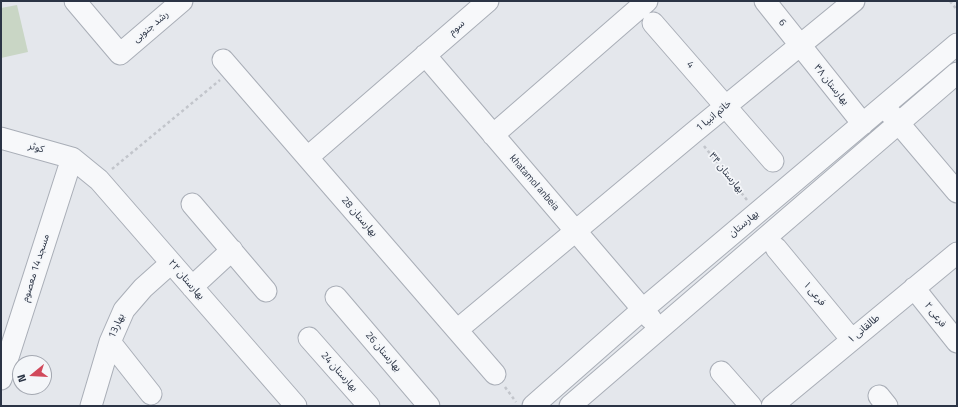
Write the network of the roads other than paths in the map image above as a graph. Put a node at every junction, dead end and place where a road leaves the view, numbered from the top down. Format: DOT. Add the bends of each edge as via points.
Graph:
graph roads {
  1 [pos="75,1"];
  2 [pos="182,1"];
  3 [pos="488,1"];
  4 [pos="647,1"];
  5 [pos="764,1"];
  6 [pos="854,1"];
  7 [pos="653,23"];
  8 [pos="957,44"];
  9 [pos="800,45"];
  10 [pos="425,55"];
  11 [pos="228,65"];
  12 [pos="957,73"];
  13 [pos="726,106"];
  14 [pos="884,106"];
  15 [pos="898,123"];
  16 [pos="863,124"];
  17 [pos="493,135"];
  18 [pos="1,138"];
  19 [pos="308,157"];
  20 [pos="72,158"];
  21 [pos="773,161"];
  22 [pos="957,192"];
  23 [pos="192,204"];
  24 [pos="575,231"];
  25 [pos="776,248"];
  26 [pos="232,250"];
  27 [pos="957,253"];
  28 [pos="171,263"];
  29 [pos="192,287"];
  30 [pos="914,288"];
  31 [pos="266,291"];
  32 [pos="336,297"];
  33 [pos="642,310"];
  34 [pos="659,329"];
  35 [pos="457,330"];
  36 [pos="309,338"];
  37 [pos="852,340"];
  38 [pos="110,342"];
  39 [pos="957,342"];
  40 [pos="721,372"];
  41 [pos="495,374"];
  42 [pos="1,379"];
  43 [pos="151,394"];
  44 [pos="367,405"];
  45 [pos="91,406"];
  46 [pos="296,406"];
  47 [pos="429,406"];
  48 [pos="534,406"];
  49 [pos="570,406"];
  50 [pos="751,406"];
  51 [pos="772,406"];
  1 -- 2 [label="street, رشد جنوبی" via="120,54"];
  3 -- 10 [label="street, سوم"];
  4 -- 17 [label="street"];
  5 -- 9 [label="street, 6"];
  6 -- 9 [label="street, خاتم انبیا 1"];
  7 -- 13 [label="street, 4"];
  8 -- 14 [label="street, بهارستان"];
  9 -- 13 [label="street, خاتم انبیا 1"];
  9 -- 16 [label="street, بهارستان ۳۸"];
  10 -- 17 [label="street, khatamol anbeia"];
  10 -- 19 [label="street, سوم"];
  11 -- 19 [label="street, بهارستان 28"];
  12 -- 15 [label="street"];
  13 -- 21 [label="street, 4"];
  13 -- 24 [label="street, خاتم انبیا 1"];
  14 -- 15 [label="street"];
  14 -- 16 [label="street, بهارستان"];
  15 -- 22 [label="street"];
  15 -- 34 [label="street"];
  16 -- 33 [label="street, بهارستان"];
  17 -- 24 [label="street, khatamol anbeia"];
  18 -- 20 [label="street, کوثر"];
  19 -- 35 [label="street, بهارستان 28"];
  20 -- 28 [label="street, بهارستان ۲۲" via="99,180"];
  20 -- 42 [label="street, مسجد 14 معصوم"];
  23 -- 26 [label="street"];
  24 -- 33 [label="street, khatamol anbeia"];
  24 -- 35 [label="street, خاتم انبیا 1"];
  25 -- 37 [label="street, فرعی ۱"];
  26 -- 29 [label="street"];
  26 -- 31 [label="street"];
  27 -- 30 [label="street, طالقانی ۱"];
  28 -- 29 [label="street, بهارستان ۲۲"];
  28 -- 38 [label="street, بهار13" via="143,288 124,310"];
  29 -- 46 [label="street, بهارستان ۲۲"];
  30 -- 37 [label="street, طالقانی ۱"];
  30 -- 39 [label="street, فرعی ۲"];
  32 -- 47 [label="street, بهارستان 26"];
  33 -- 34 [label="street, khatamol anbeia"];
  33 -- 48 [label="street, بهارستان"];
  34 -- 49 [label="street"];
  35 -- 41 [label="street, بهارستان 28"];
  36 -- 44 [label="street, بهارستان 24"];
  37 -- 51 [label="street, طالقانی ۱"];
  38 -- 43 [label="street"];
  38 -- 45 [label="street, بهار13"];
  40 -- 50 [label="street"];
}
